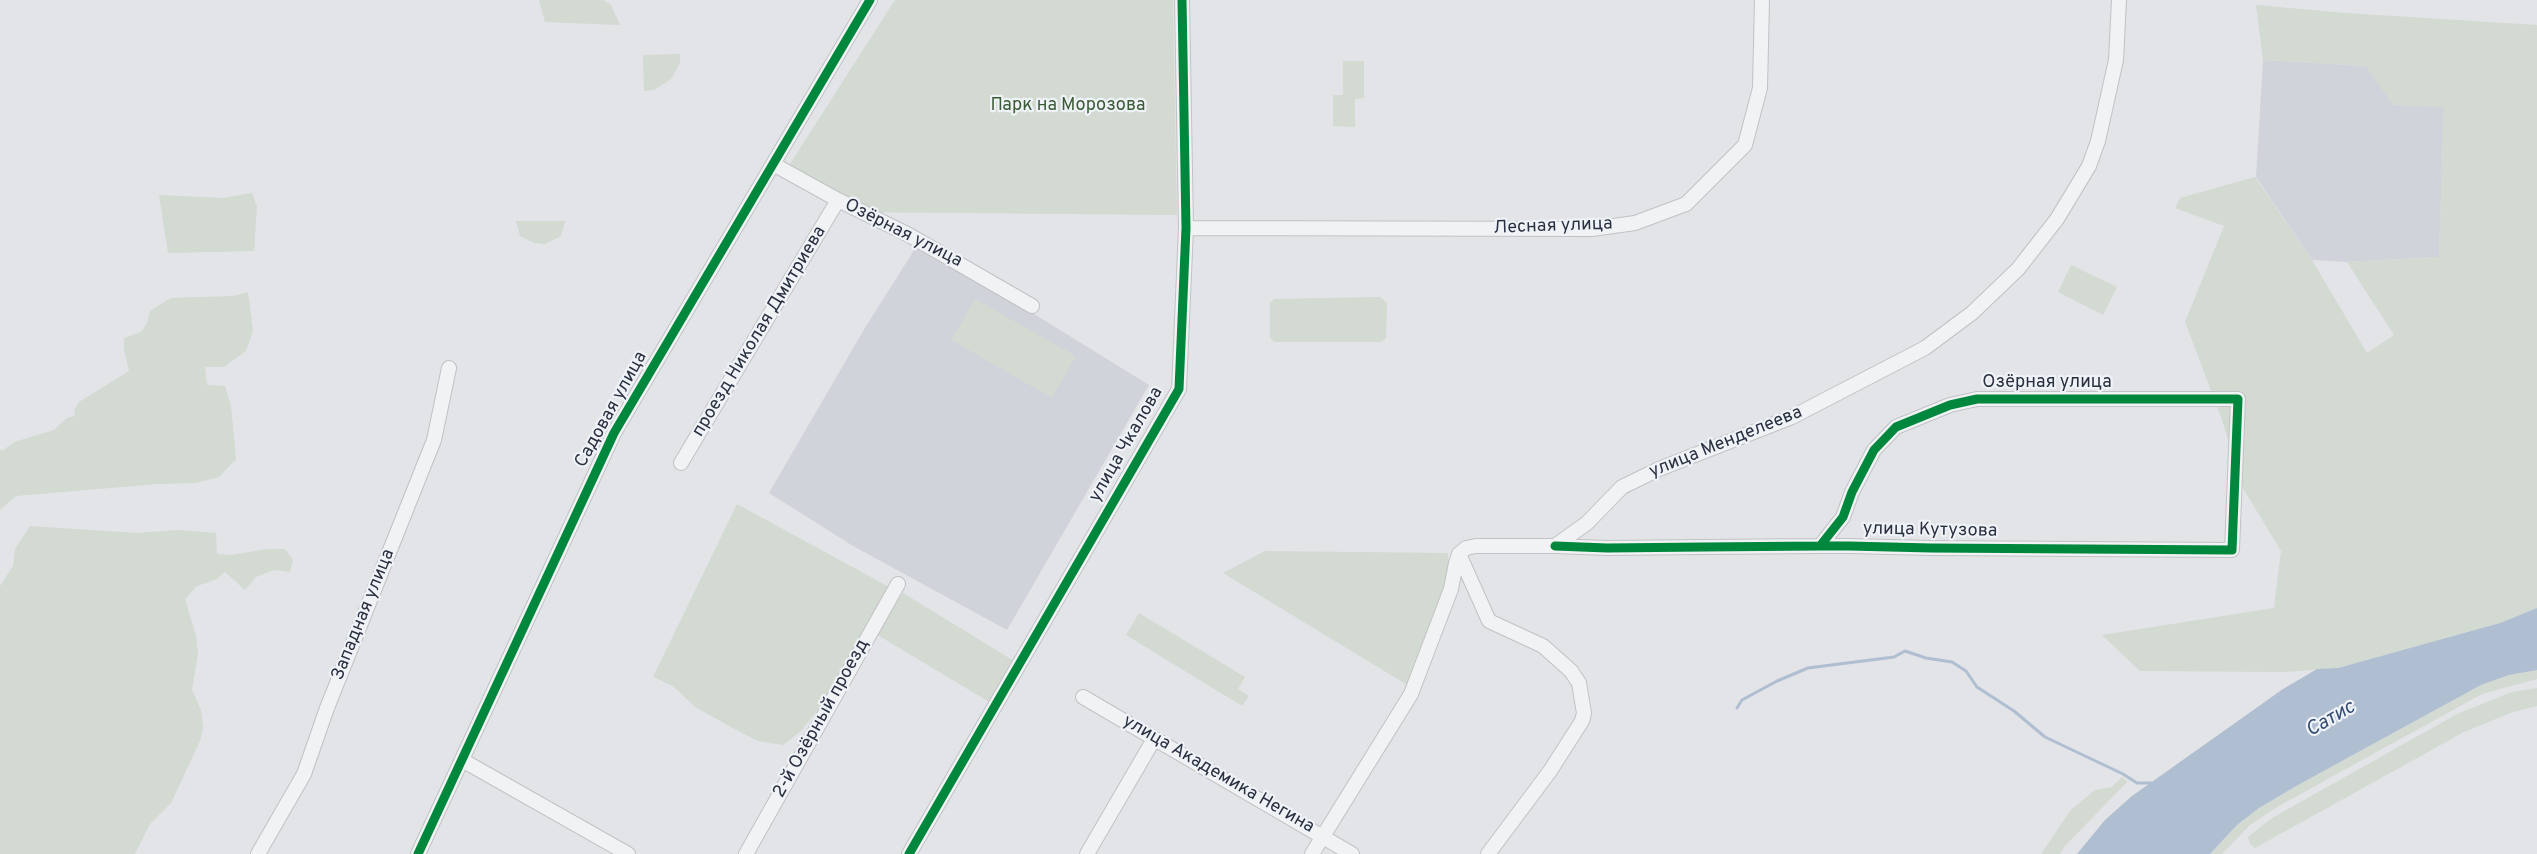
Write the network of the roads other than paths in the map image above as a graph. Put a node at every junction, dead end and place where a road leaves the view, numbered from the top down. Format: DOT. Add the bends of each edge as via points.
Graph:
graph roads {
  1 [pos="870,0"];
  2 [pos="1182,0"];
  3 [pos="1761,0"];
  4 [pos="2119,0"];
  5 [pos="773,164"];
  6 [pos="838,200"];
  7 [pos="1186,228"];
  8 [pos="1032,306"];
  9 [pos="449,368"];
  10 [pos="681,463"];
  11 [pos="1555,546"];
  12 [pos="1820,546"];
  13 [pos="2232,550"];
  14 [pos="1459,554"];
  15 [pos="898,584"];
  16 [pos="1083,697"];
  17 [pos="1154,739"];
  18 [pos="462,759"];
  19 [pos="1324,836"];
  20 [pos="258,854"];
  21 [pos="418,854"];
  22 [pos="628,854"];
  23 [pos="746,854"];
  24 [pos="909,854"];
  25 [pos="1087,854"];
  26 [pos="1312,854"];
  27 [pos="1352,854"];
  28 [pos="1488,854"];
  1 -- 5 [label="street, Садовая улица"];
  2 -- 7 [label="street, улица Чкалова"];
  3 -- 7 [label="street, Лесная улица" via="1760,88 1745,145 1686,204 1635,223 1592,229"];
  4 -- 11 [label="street, улица Менделеева" via="2116,60 2098,141 2057,219 2018,269 1972,313 1925,348 1792,417 1622,487 1587,523"];
  5 -- 6 [label="street, Озёрная улица"];
  5 -- 18 [label="street, Садовая улица" via="614,433"];
  6 -- 8 [label="street, Озёрная улица" via="909,235"];
  6 -- 10 [label="street, проезд Николая Дмитриева"];
  7 -- 24 [label="street, улица Чкалова" via="1179,389"];
  9 -- 20 [label="street, Западная улица" via="434,440 304,774"];
  11 -- 12 [label="street, улица Кутузова"];
  11 -- 14 [label="street" via="1476,546"];
  12 -- 13 [label="street, улица Кутузова"];
  12 -- 13 [label="street, Озёрная улица" via="1843,517 1874,450 1896,427 1950,405 1977,399 2238,399"];
  14 -- 19 [label="street" via="1451,589 1410,694"];
  14 -- 28 [label="street" via="1489,621 1543,646 1571,671 1579,683 1584,713 1551,771"];
  15 -- 23 [label="street, 2-й Озёрный проезд"];
  16 -- 17 [label="street, улица Академика Негина"];
  17 -- 19 [label="street, улица Академика Негина"];
  17 -- 25 [label="street"];
  18 -- 21 [label="street, Садовая улица"];
  18 -- 22 [label="street"];
  19 -- 26 [label="street"];
  19 -- 27 [label="street, улица Академика Негина"];
}
